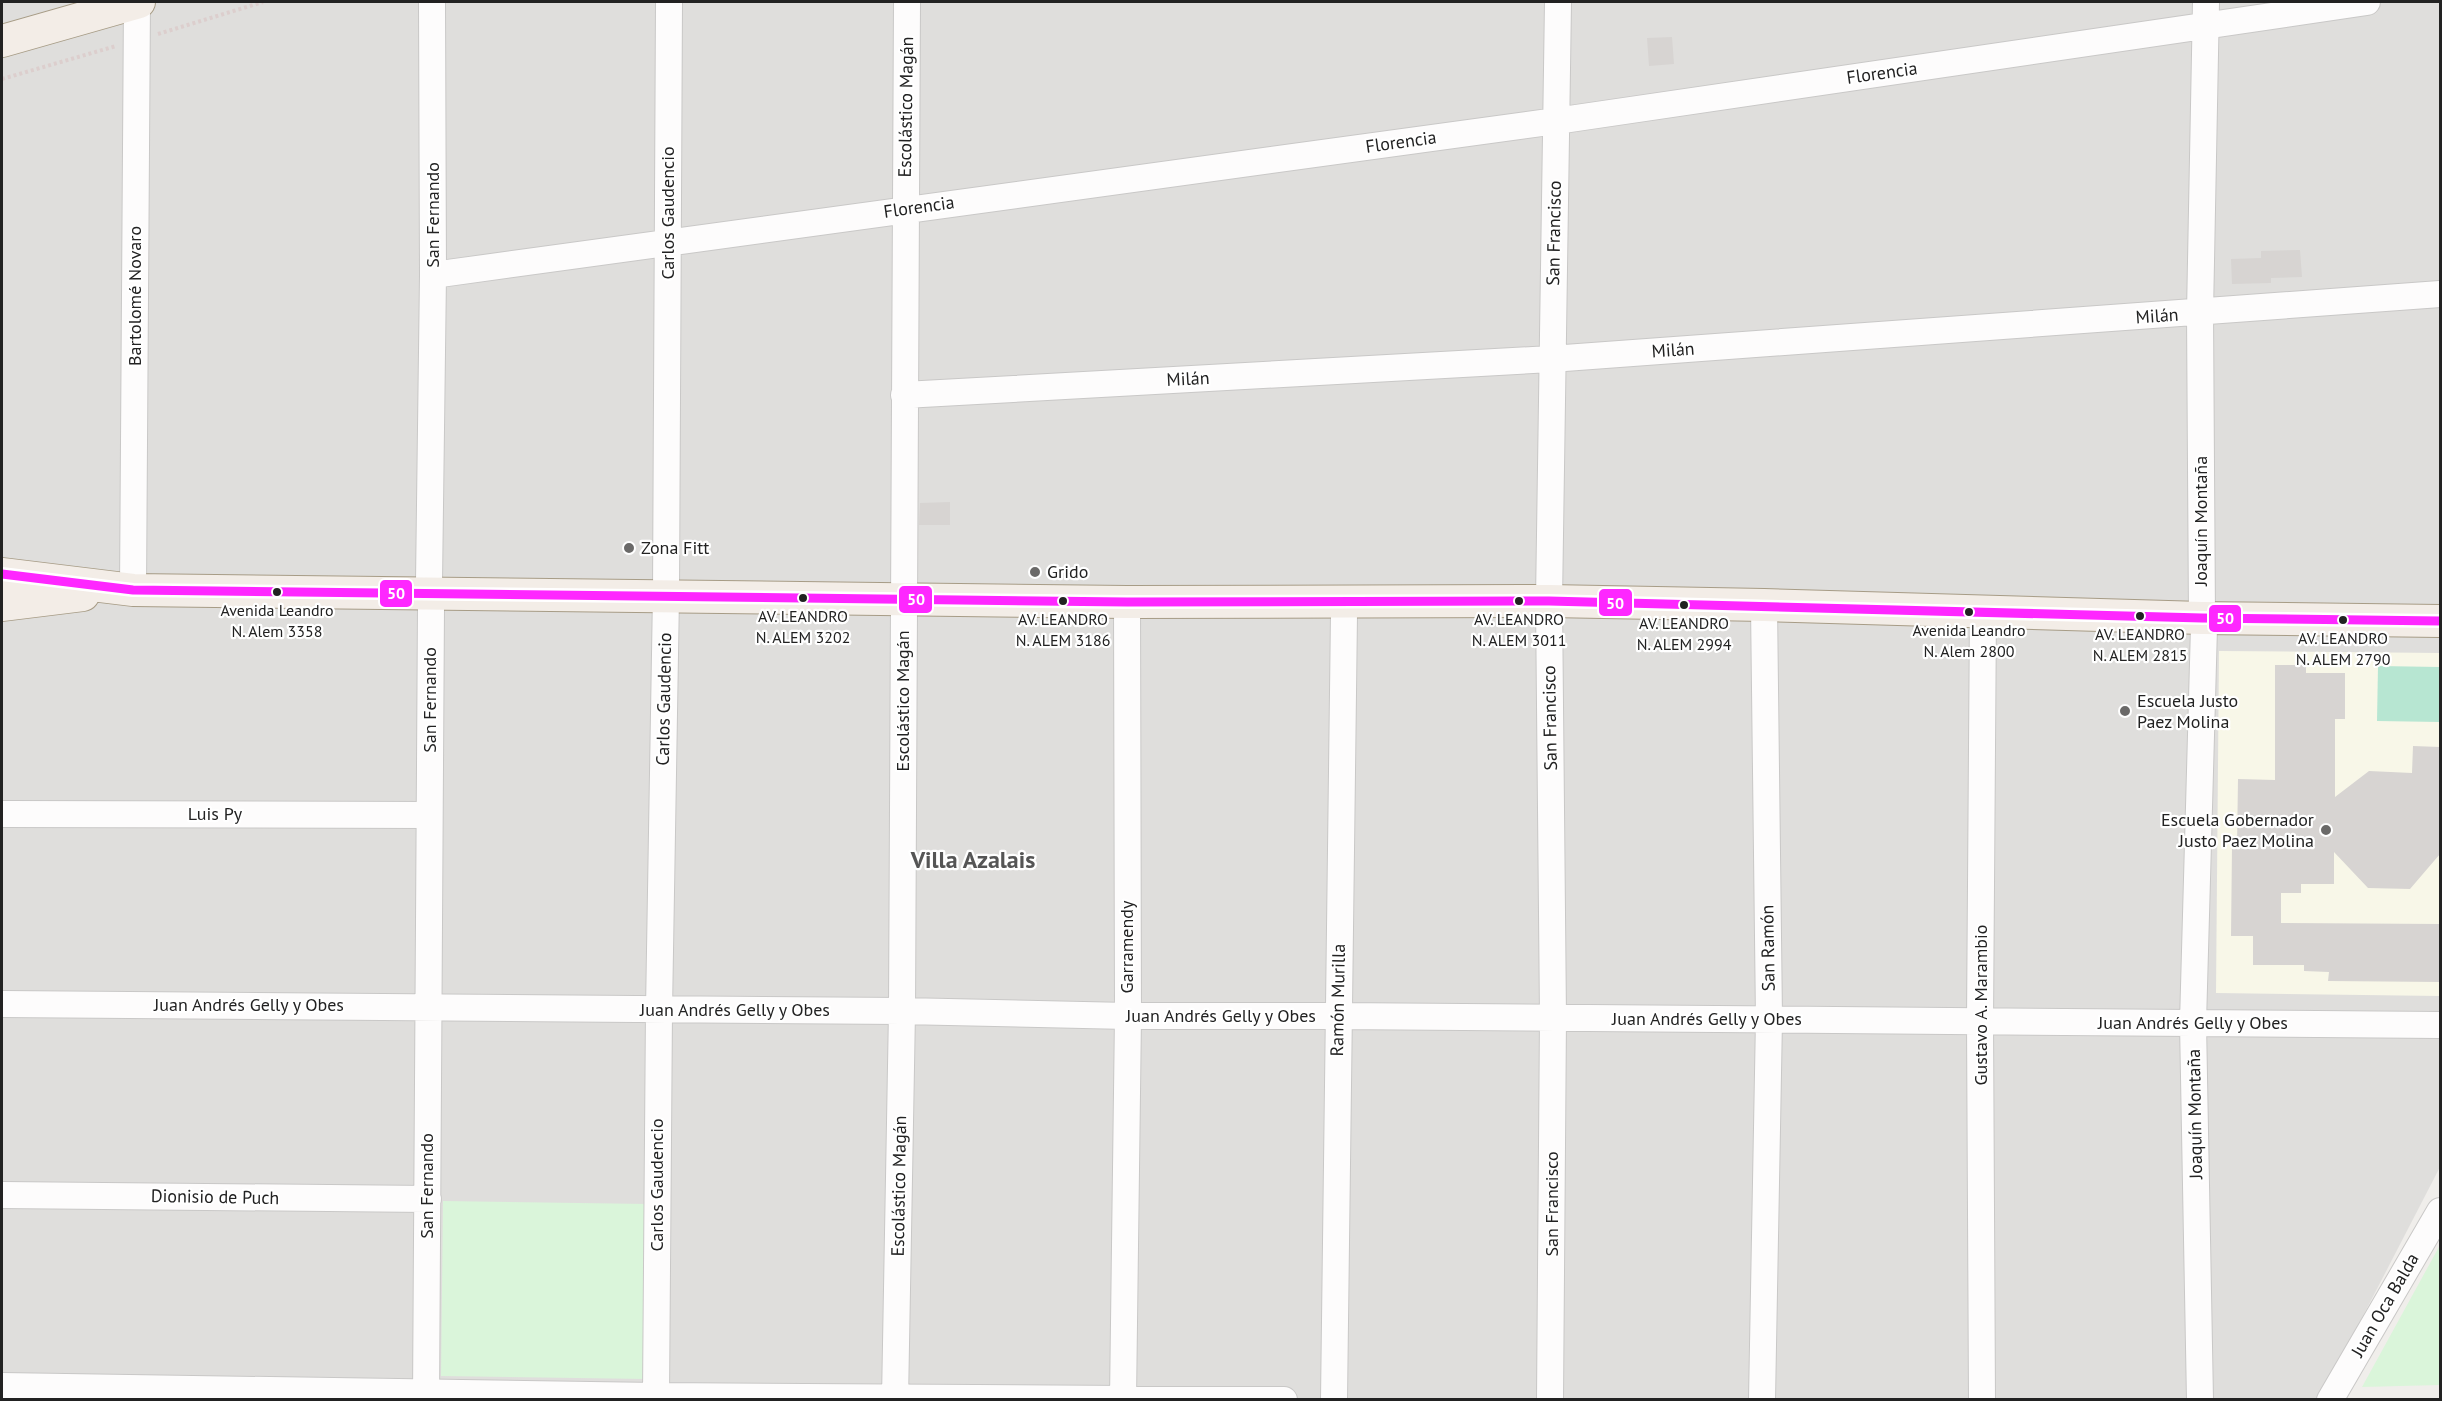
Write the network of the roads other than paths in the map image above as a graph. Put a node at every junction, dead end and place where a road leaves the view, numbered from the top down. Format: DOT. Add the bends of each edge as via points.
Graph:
graph roads {
  1 [pos="137,2"];
  2 [pos="432,2"];
  3 [pos="669,2"];
  4 [pos="907,2"];
  5 [pos="1558,2"];
  6 [pos="2367,2"];
  7 [pos="2206,13"];
  8 [pos="2,41"];
  9 [pos="1557,121"];
  10 [pos="905,209"];
  11 [pos="668,241"];
  12 [pos="433,275"];
  13 [pos="2440,294"];
  14 [pos="2200,313"];
  15 [pos="1551,359"];
  16 [pos="904,395"];
  17 [pos="2,574"];
  18 [pos="125,590"];
  19 [pos="430,593"];
  20 [pos="666,595"];
  21 [pos="903,599"];
  22 [pos="1127,602"];
  23 [pos="1341,602"];
  24 [pos="1548,602"];
  25 [pos="2,605"];
  26 [pos="1764,605"];
  27 [pos="1983,611"];
  28 [pos="2202,618"];
  29 [pos="2440,621"];
  30 [pos="2,814"];
  31 [pos="429,814"];
  32 [pos="2,1004"];
  33 [pos="427,1007"];
  34 [pos="659,1010"];
  35 [pos="902,1011"];
  36 [pos="1128,1016"];
  37 [pos="1338,1016"];
  38 [pos="1553,1017"];
  39 [pos="1769,1019"];
  40 [pos="1980,1021"];
  41 [pos="2193,1023"];
  42 [pos="2440,1025"];
  43 [pos="2,1195"];
  44 [pos="428,1199"];
  45 [pos="2440,1211"];
  46 [pos="2,1386"];
  47 [pos="426,1396"];
  48 [pos="656,1396"];
  49 [pos="895,1398"];
  50 [pos="1123,1399"];
  51 [pos="1284,1400"];
  52 [pos="1334,1400"];
  53 [pos="1531,1400"];
  54 [pos="1552,1400"];
  55 [pos="1762,1400"];
  56 [pos="1982,1400"];
  57 [pos="2200,1400"];
  58 [pos="2330,1400"];
  1 -- 8 [label="main road"];
  1 -- 18 [label="street, Bartolomé Novaro"];
  2 -- 12 [label="street, San Fernando"];
  3 -- 11 [label="street, Carlos Gaudencio"];
  4 -- 10 [label="street, Escolástico Magán"];
  5 -- 9 [label="street, San Francisco"];
  6 -- 7 [label="street, Florencia"];
  7 -- 9 [label="street, Florencia"];
  7 -- 14 [label="street, Joaquín Montaña"];
  9 -- 10 [label="street, Florencia"];
  9 -- 15 [label="street, San Francisco"];
  10 -- 11 [label="street, Florencia"];
  10 -- 16 [label="street, Escolástico Magán"];
  11 -- 12 [label="street, Florencia"];
  11 -- 20 [label="street, Carlos Gaudencio"];
  12 -- 19 [label="street, San Fernando"];
  13 -- 14 [label="street, Milán"];
  14 -- 15 [label="street, Milán"];
  14 -- 28 [label="street, Joaquín Montaña"];
  15 -- 16 [label="street, Milán"];
  15 -- 24 [label="street, San Francisco"];
  16 -- 21 [label="street, Escolástico Magán"];
  17 -- 18 [label="main road"];
  18 -- 19 [label="main road"];
  18 -- 25 [label="main road"];
  19 -- 20 [label="main road"];
  19 -- 31 [label="street, San Fernando"];
  20 -- 21 [label="main road"];
  20 -- 34 [label="street, Carlos Gaudencio"];
  21 -- 22 [label="main road"];
  21 -- 35 [label="street, Escolástico Magán"];
  22 -- 23 [label="main road"];
  22 -- 36 [label="street, Garramendy"];
  23 -- 24 [label="main road"];
  23 -- 37 [label="street, Ramón Murilla" via="1344,614"];
  24 -- 26 [label="main road"];
  24 -- 38 [label="street, San Francisco"];
  26 -- 27 [label="main road"];
  26 -- 39 [label="street, San Ramón"];
  27 -- 28 [label="main road"];
  27 -- 40 [label="street, Gustavo A. Marambio"];
  28 -- 29 [label="main road"];
  28 -- 41 [label="street, Joaquín Montaña"];
  30 -- 31 [label="street, Luis Py"];
  31 -- 33 [label="street, San Fernando"];
  32 -- 33 [label="street, Juan Andrés Gelly y Obes"];
  33 -- 34 [label="street, Juan Andrés Gelly y Obes"];
  33 -- 44 [label="street, San Fernando"];
  34 -- 35 [label="street, Juan Andrés Gelly y Obes"];
  34 -- 48 [label="street, Carlos Gaudencio"];
  35 -- 36 [label="street, Juan Andrés Gelly y Obes"];
  35 -- 49 [label="street, Escolástico Magán"];
  36 -- 37 [label="street, Juan Andrés Gelly y Obes"];
  36 -- 50 [label="street, Garramendy"];
  37 -- 38 [label="street, Juan Andrés Gelly y Obes"];
  37 -- 52 [label="street, Ramón Murilla"];
  38 -- 39 [label="street, Juan Andrés Gelly y Obes"];
  38 -- 54 [label="street, San Francisco"];
  39 -- 40 [label="street, Juan Andrés Gelly y Obes"];
  39 -- 55 [label="street, San Ramón"];
  40 -- 41 [label="street, Juan Andrés Gelly y Obes"];
  40 -- 56 [label="street, Gustavo A. Marambio"];
  41 -- 42 [label="street, Juan Andrés Gelly y Obes"];
  41 -- 57 [label="street, Joaquín Montaña"];
  43 -- 44 [label="street, Dionisio de Puch"];
  44 -- 47 [label="street, San Fernando"];
  45 -- 58 [label="street, Juan Oca Balda"];
  46 -- 47 [label="street"];
  47 -- 48 [label="street"];
  48 -- 49 [label="street"];
  49 -- 50 [label="street"];
  50 -- 51 [label="street"];
  53 -- 54 [label="street"];
}
